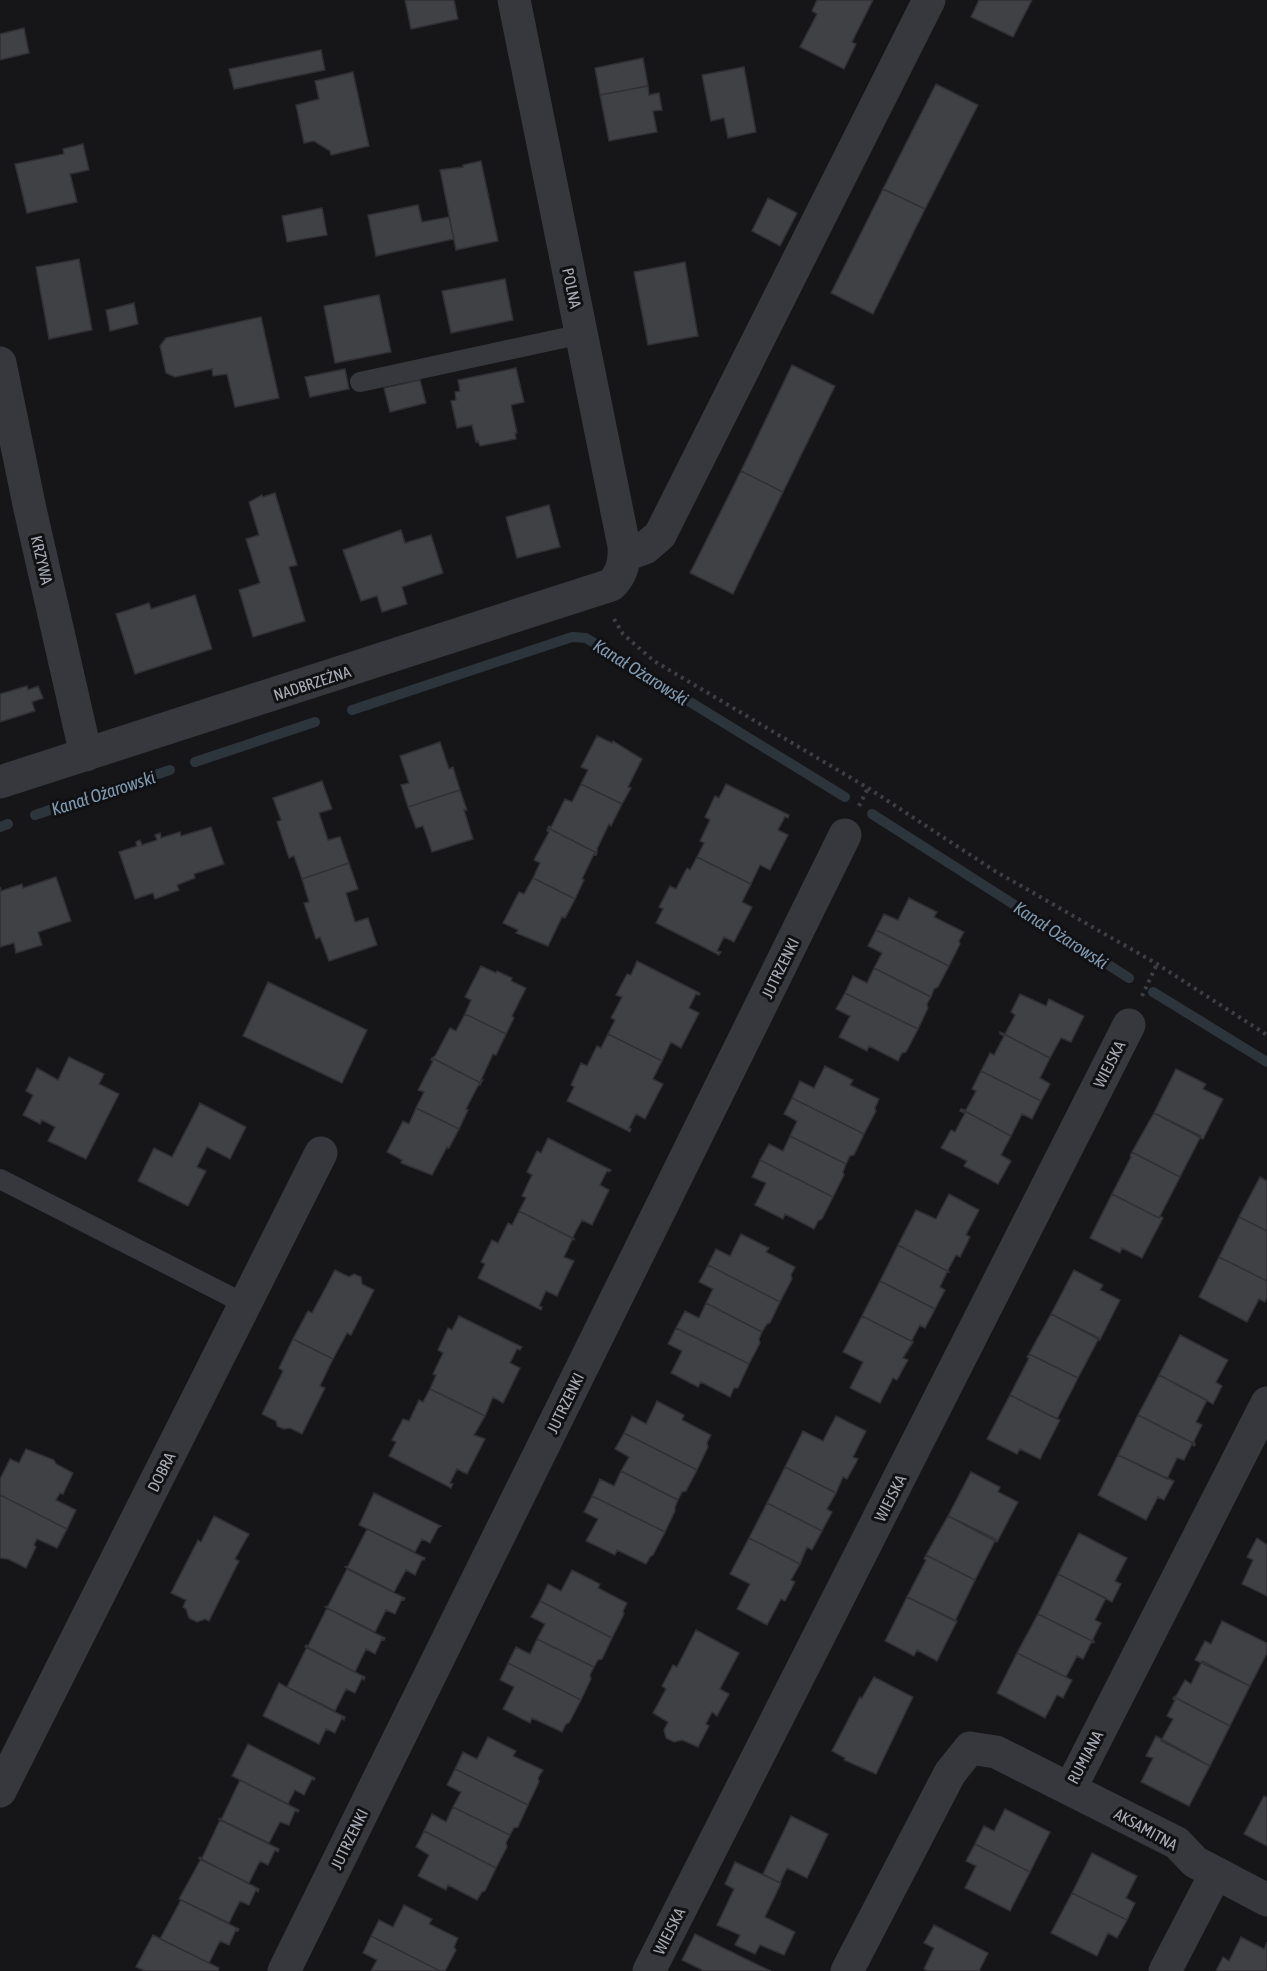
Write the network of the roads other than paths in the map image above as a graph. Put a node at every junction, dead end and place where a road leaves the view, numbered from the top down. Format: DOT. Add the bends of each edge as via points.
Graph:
graph roads {
  1 [pos="514,0"];
  2 [pos="929,0"];
  3 [pos="582,334"];
  4 [pos="0,363"];
  5 [pos="360,382"];
  6 [pos="618,572"];
  7 [pos="86,755"];
  8 [pos="0,782"];
  9 [pos="845,835"];
  10 [pos="1129,1024"];
  11 [pos="321,1153"];
  12 [pos="0,1179"];
  13 [pos="245,1304"];
  14 [pos="1267,1403"];
  15 [pos="1070,1790"];
  16 [pos="0,1791"];
  17 [pos="1216,1873"];
  18 [pos="1267,1900"];
  19 [pos="284,1971"];
  20 [pos="649,1971"];
  21 [pos="847,1971"];
  22 [pos="1165,1971"];
  1 -- 3 [label="street, POLNA"];
  2 -- 6 [label="street, NADBRZEŻNA" via="660,535"];
  3 -- 5 [label="lane"];
  3 -- 6 [label="street, POLNA"];
  4 -- 7 [label="street, KRZYWA"];
  6 -- 7 [label="street, NADBRZEŻNA"];
  7 -- 8 [label="street, NADBRZEŻNA"];
  9 -- 19 [label="street, JUTRZENKI"];
  10 -- 20 [label="street, WIEJSKA"];
  11 -- 13 [label="street, DOBRA"];
  12 -- 13 [label="lane"];
  13 -- 16 [label="street, DOBRA"];
  14 -- 15 [label="street, RUMIANA"];
  15 -- 17 [label="street, AKSAMITNA" via="1177,1843 1195,1862"];
  15 -- 21 [label="street, RUMIANA" via="996,1752 970,1748 950,1773"];
  17 -- 18 [label="street, AKSAMITNA"];
  17 -- 22 [label="street"];
}
